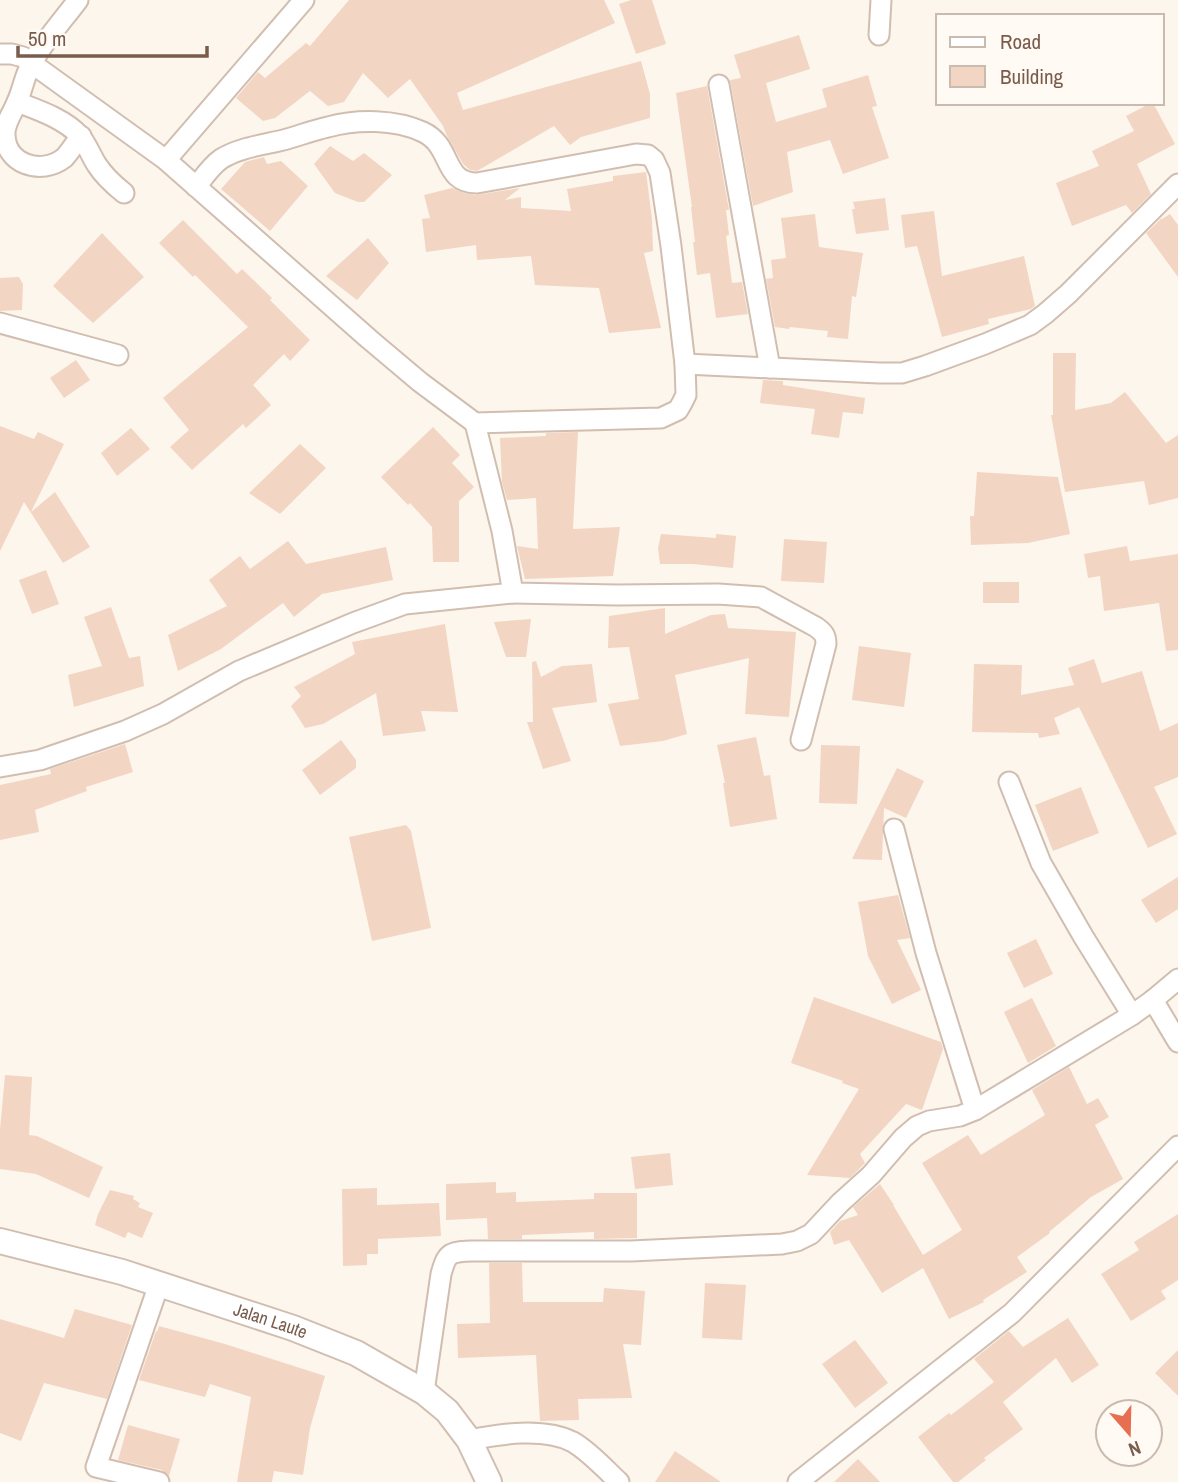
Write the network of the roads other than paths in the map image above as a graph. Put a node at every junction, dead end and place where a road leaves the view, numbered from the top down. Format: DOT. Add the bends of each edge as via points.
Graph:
graph roads {
  1 [pos="78,0"];
  2 [pos="303,0"];
  3 [pos="881,0"];
  4 [pos="879,35"];
  5 [pos="0,54"];
  6 [pos="32,63"];
  7 [pos="719,85"];
  8 [pos="17,102"];
  9 [pos="81,136"];
  10 [pos="166,160"];
  11 [pos="1178,184"];
  12 [pos="196,187"];
  13 [pos="124,193"];
  14 [pos="0,323"];
  15 [pos="118,355"];
  16 [pos="685,364"];
  17 [pos="770,368"];
  18 [pos="475,423"];
  19 [pos="513,593"];
  20 [pos="801,740"];
  21 [pos="0,767"];
  22 [pos="1009,782"];
  23 [pos="894,829"];
  24 [pos="1178,979"];
  25 [pos="1153,1000"];
  26 [pos="1132,1015"];
  27 [pos="1178,1042"];
  28 [pos="975,1110"];
  29 [pos="1178,1146"];
  30 [pos="0,1241"];
  31 [pos="159,1284"];
  32 [pos="424,1392"];
  33 [pos="469,1440"];
  34 [pos="92,1474"];
  35 [pos="159,1482"];
  36 [pos="489,1482"];
  37 [pos="619,1482"];
  38 [pos="798,1482"];
  1 -- 6 [label="street"];
  2 -- 10 [label="street"];
  3 -- 4 [label="street"];
  5 -- 6 [label="street"];
  6 -- 8 [label="street"];
  6 -- 10 [label="street"];
  7 -- 17 [label="street"];
  8 -- 9 [label="street" via="51,116"];
  8 -- 9 [label="street" via="5,132 11,153 26,165 55,162"];
  9 -- 13 [label="street" via="97,166"];
  10 -- 12 [label="street"];
  11 -- 17 [label="street" via="1068,294 1014,333 902,373"];
  12 -- 16 [label="street" via="216,162 233,153 350,123 396,124 423,132 438,142 454,173 467,183 648,155 660,173"];
  12 -- 18 [label="street" via="420,383"];
  14 -- 15 [label="street"];
  16 -- 17 [label="street"];
  16 -- 18 [label="street" via="686,395 678,410 666,417"];
  18 -- 19 [label="street"];
  19 -- 20 [label="street" via="761,597 826,637"];
  19 -- 21 [label="street" via="405,604 239,671 125,731 40,760"];
  22 -- 26 [label="street" via="1041,863"];
  23 -- 28 [label="street" via="926,953"];
  24 -- 25 [label="street"];
  25 -- 26 [label="street"];
  25 -- 27 [label="street"];
  26 -- 28 [label="street"];
  28 -- 32 [label="street" via="917,1126 811,1234 797,1241 631,1251 450,1253 441,1274"];
  29 -- 38 [label="street" via="1012,1312"];
  30 -- 31 [label="street, Jalan Laute"];
  31 -- 32 [label="street, Jalan Laute" via="355,1353"];
  31 -- 34 [label="street"];
  32 -- 33 [label="street, Jalan Laute" via="447,1411"];
  33 -- 36 [label="street, Jalan Laute"];
  33 -- 37 [label="street" via="539,1433 562,1438 582,1449"];
  34 -- 35 [label="street"];
}
